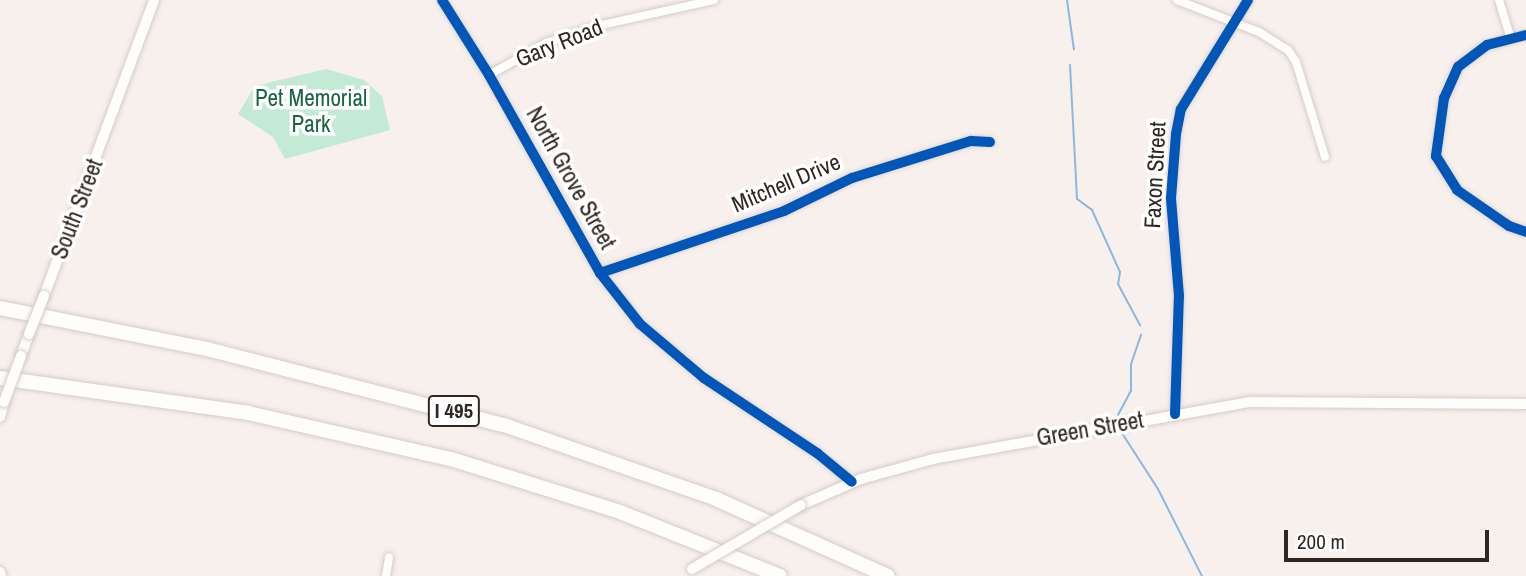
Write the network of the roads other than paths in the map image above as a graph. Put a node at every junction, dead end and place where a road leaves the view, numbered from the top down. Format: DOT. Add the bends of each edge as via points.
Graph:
graph roads {
  1 [pos="154,0"];
  2 [pos="442,0"];
  3 [pos="714,0"];
  4 [pos="1177,0"];
  5 [pos="1248,0"];
  6 [pos="1499,0"];
  7 [pos="1237,22"];
  8 [pos="1526,35"];
  9 [pos="1510,37"];
  10 [pos="489,75"];
  11 [pos="990,142"];
  12 [pos="1325,157"];
  13 [pos="1526,232"];
  14 [pos="600,273"];
  15 [pos="0,308"];
  16 [pos="0,378"];
  17 [pos="1526,404"];
  18 [pos="1175,414"];
  19 [pos="0,417"];
  20 [pos="852,482"];
  21 [pos="389,557"];
  22 [pos="687,573"];
  23 [pos="386,576"];
  24 [pos="780,576"];
  25 [pos="888,576"];
  1 -- 19 [label="main road, South Street, bridge"];
  2 -- 10 [label="street, North Grove Street"];
  3 -- 10 [label="street, Gary Road" via="597,26 546,43"];
  4 -- 7 [label="street"];
  5 -- 7 [label="street, Faxon Street"];
  6 -- 9 [label="street"];
  7 -- 12 [label="street" via="1278,42 1296,62"];
  7 -- 18 [label="street, Faxon Street" via="1181,109 1176,134 1171,198 1179,296"];
  8 -- 9 [label="street"];
  9 -- 13 [label="street" via="1469,56 1449,81 1436,156 1457,190 1508,226"];
  10 -- 14 [label="street, North Grove Street"];
  11 -- 14 [label="street, Mitchell Drive" via="971,141 863,174 784,211"];
  14 -- 20 [label="street, North Grove Street" via="640,324 667,348"];
  15 -- 25 [label="highway, I 495" via="207,349 503,425 705,495"];
  16 -- 24 [label="highway, I 495" via="248,413 451,459 644,521"];
  17 -- 18 [label="main road, Green Street" via="1251,402"];
  18 -- 20 [label="main road, Green Street" via="933,459"];
  20 -- 22 [label="main road, Green Street, bridge" via="801,505"];
  21 -- 23 [label="street"];
}
